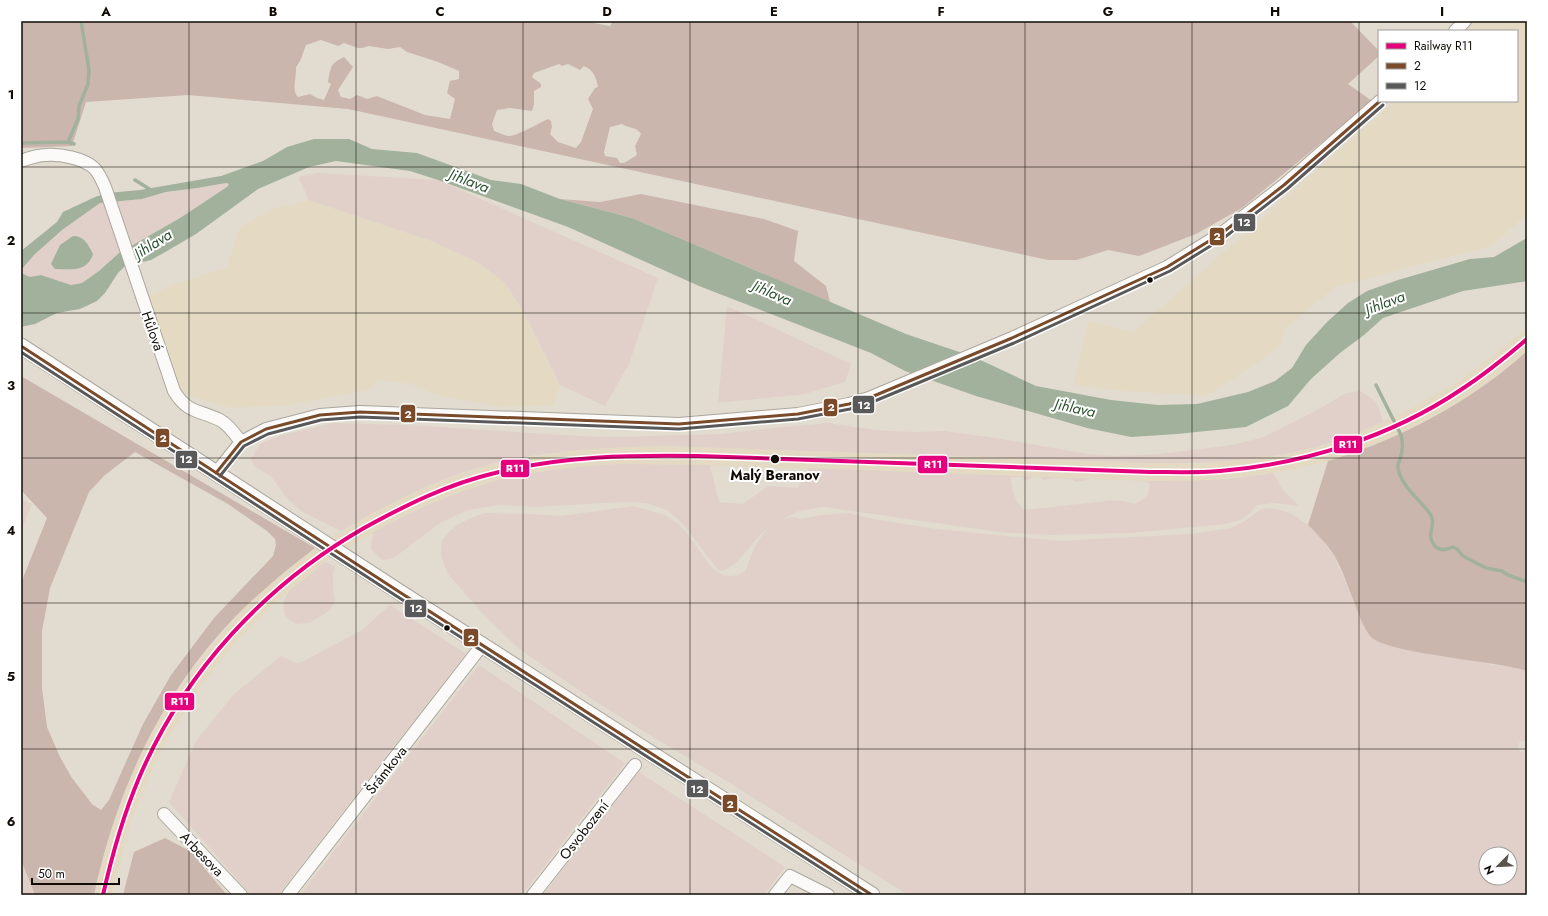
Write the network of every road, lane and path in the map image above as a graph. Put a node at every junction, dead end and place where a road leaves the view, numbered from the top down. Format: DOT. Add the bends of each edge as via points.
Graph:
graph roads {
  1 [pos="1465,21"];
  2 [pos="1456,30"];
  3 [pos="1379,102"];
  4 [pos="21,161"];
  5 [pos="21,346"];
  6 [pos="241,442"];
  7 [pos="216,473"];
  8 [pos="483,644"];
  9 [pos="635,765"];
  10 [pos="164,814"];
  11 [pos="241,895"];
  12 [pos="288,895"];
  13 [pos="533,895"];
  14 [pos="775,895"];
  15 [pos="828,895"];
  16 [pos="872,895"];
  1 -- 2 [label="street"];
  3 -- 6 [label="street" via="1284,185 1222,233 1167,267 990,348 849,404 798,414 679,424 360,412 320,415 266,429"];
  4 -- 6 [label="street, Hůlová" via="45,155 59,156 75,159 93,168 105,187 174,391 188,408 226,424"];
  5 -- 7 [label="main road"];
  6 -- 7 [label="street"];
  7 -- 8 [label="main road"];
  8 -- 12 [label="street, Šrámkova"];
  8 -- 16 [label="main road"];
  9 -- 13 [label="street, Osvobození"];
  10 -- 11 [label="street, Arbesova"];
  14 -- 15 [label="street" via="790,876"];
}
